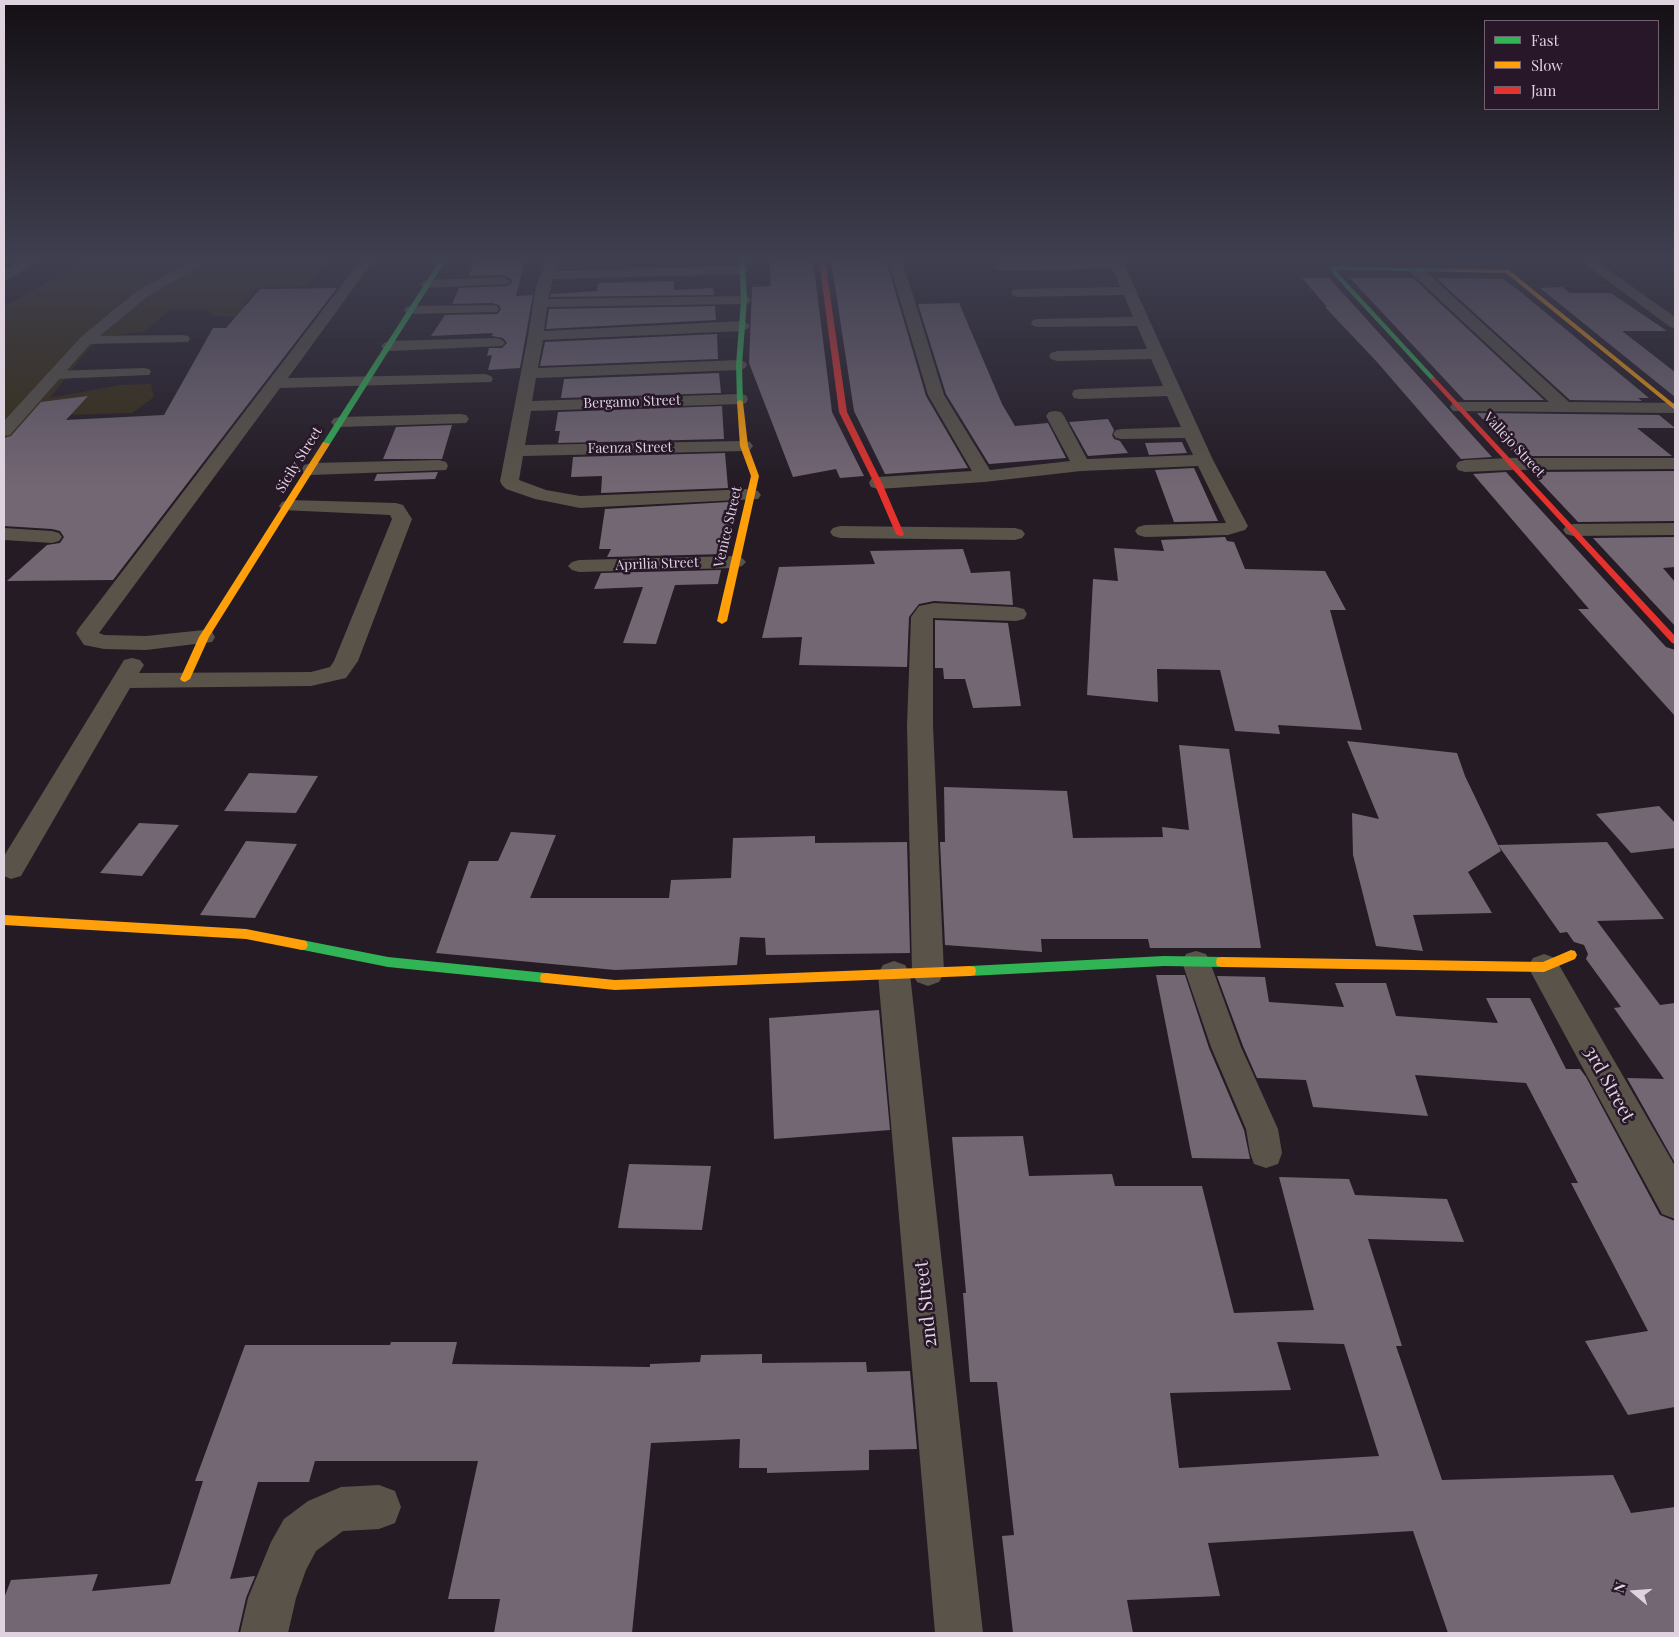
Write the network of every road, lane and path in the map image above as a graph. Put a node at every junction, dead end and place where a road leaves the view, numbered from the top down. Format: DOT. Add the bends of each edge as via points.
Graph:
graph roads {
  1 [pos="90,336"];
  2 [pos="311,336"];
  3 [pos="395,336"];
  4 [pos="536,336"];
  5 [pos="741,336"];
  6 [pos="832,336"];
  7 [pos="918,336"];
  8 [pos="1149,336"];
  9 [pos="1393,336"];
  10 [pos="1488,336"];
  11 [pos="1587,336"];
  12 [pos="183,339"];
  13 [pos="86,340"];
  14 [pos="497,343"];
  15 [pos="389,346"];
  16 [pos="1157,354"];
  17 [pos="1057,356"];
  18 [pos="740,365"];
  19 [pos="144,372"];
  20 [pos="528,373"];
  21 [pos="54,375"];
  22 [pos="485,379"];
  23 [pos="366,382"];
  24 [pos="276,383"];
  25 [pos="1173,391"];
  26 [pos="1080,394"];
  27 [pos="740,399"];
  28 [pos="523,406"];
  29 [pos="1459,407"];
  30 [pos="1565,408"];
  31 [pos="1675,408"];
  32 [pos="1055,416"];
  33 [pos="460,419"];
  34 [pos="340,422"];
  35 [pos="4,431"];
  36 [pos="1192,432"];
  37 [pos="1122,434"];
  38 [pos="744,446"];
  39 [pos="516,451"];
  40 [pos="1204,460"];
  41 [pos="1510,464"];
  42 [pos="1675,464"];
  43 [pos="1081,465"];
  44 [pos="439,466"];
  45 [pos="1465,466"];
  46 [pos="311,469"];
  47 [pos="984,476"];
  48 [pos="878,483"];
  49 [pos="751,495"];
  50 [pos="288,506"];
  51 [pos="1675,529"];
  52 [pos="1573,530"];
  53 [pos="1145,531"];
  54 [pos="840,532"];
  55 [pos="4,534"];
  56 [pos="900,534"];
  57 [pos="1015,534"];
  58 [pos="52,538"];
  59 [pos="736,562"];
  60 [pos="579,566"];
  61 [pos="1016,614"];
  62 [pos="722,621"];
  63 [pos="204,637"];
  64 [pos="1675,641"];
  65 [pos="146,642"];
  66 [pos="185,679"];
  67 [pos="122,681"];
  68 [pos="11,868"];
  69 [pos="4,920"];
  70 [pos="1558,961"];
  71 [pos="1196,962"];
  72 [pos="911,974"];
  73 [pos="1266,1153"];
  74 [pos="1675,1201"];
  75 [pos="378,1507"];
  76 [pos="264,1633"];
  77 [pos="959,1633"];
  1 -- 13 [label="street"];
  2 -- 24 [label="street"];
  3 -- 15 [label="street, Sicily Street"];
  4 -- 20 [label="street"];
  5 -- 18 [label="street, Venice Street"];
  6 -- 48 [label="street" via="842,412"];
  7 -- 47 [label="street" via="936,395"];
  8 -- 16 [label="street"];
  9 -- 29 [label="street, Vallejo Street"];
  10 -- 30 [label="street"];
  11 -- 31 [label="street"];
  12 -- 13 [label="lane"];
  13 -- 21 [label="street"];
  14 -- 15 [label="street"];
  15 -- 23 [label="street, Sicily Street"];
  16 -- 17 [label="street"];
  16 -- 25 [label="street"];
  18 -- 20 [label="street"];
  18 -- 27 [label="street, Venice Street"];
  19 -- 21 [label="lane"];
  20 -- 28 [label="street"];
  21 -- 35 [label="street"];
  22 -- 23 [label="street"];
  23 -- 24 [label="street"];
  23 -- 34 [label="street, Sicily Street"];
  24 -- 65 [label="street" via="87,633 92,640 104,642"];
  25 -- 26 [label="street"];
  25 -- 36 [label="street"];
  27 -- 28 [label="street, Bergamo Street"];
  27 -- 38 [label="street, Venice Street"];
  28 -- 39 [label="street"];
  29 -- 30 [label="street"];
  29 -- 41 [label="street, Vallejo Street"];
  30 -- 31 [label="street"];
  32 -- 43 [label="street"];
  33 -- 34 [label="street"];
  34 -- 46 [label="street, Sicily Street"];
  36 -- 37 [label="street"];
  36 -- 40 [label="street"];
  38 -- 39 [label="street, Faenza Street"];
  38 -- 49 [label="street, Venice Street" via="754,476"];
  39 -- 49 [label="street" via="509,481 513,485 567,500"];
  40 -- 43 [label="street"];
  40 -- 53 [label="street" via="1238,526"];
  41 -- 42 [label="street"];
  41 -- 45 [label="street"];
  41 -- 52 [label="street, Vallejo Street"];
  43 -- 47 [label="street"];
  44 -- 46 [label="street"];
  46 -- 50 [label="street, Sicily Street"];
  47 -- 48 [label="street"];
  48 -- 56 [label="street"];
  49 -- 59 [label="street, Venice Street"];
  50 -- 63 [label="street, Sicily Street"];
  50 -- 66 [label="street" via="396,509 402,519 346,661 338,673 311,679"];
  51 -- 52 [label="street"];
  52 -- 64 [label="street, Vallejo Street"];
  54 -- 56 [label="street"];
  55 -- 58 [label="street"];
  56 -- 57 [label="street"];
  59 -- 60 [label="street, Aprilia Street"];
  59 -- 62 [label="street, Venice Street"];
  61 -- 72 [label="street, 2nd Street" via="934,610 927,611 922,617"];
  63 -- 65 [label="street"];
  63 -- 66 [label="street, Sicily Street"];
  65 -- 67 [label="street"];
  66 -- 67 [label="street"];
  67 -- 68 [label="street"];
  69 -- 72 [label="street" via="246,934 388,962 615,986"];
  70 -- 71 [label="street"];
  70 -- 74 [label="street, 3rd Street"];
  71 -- 72 [label="street"];
  71 -- 73 [label="lane" via="1226,1047 1262,1129"];
  72 -- 77 [label="street, 2nd Street"];
  75 -- 76 [label="street" via="341,1509 300,1535 272,1598"];
}
